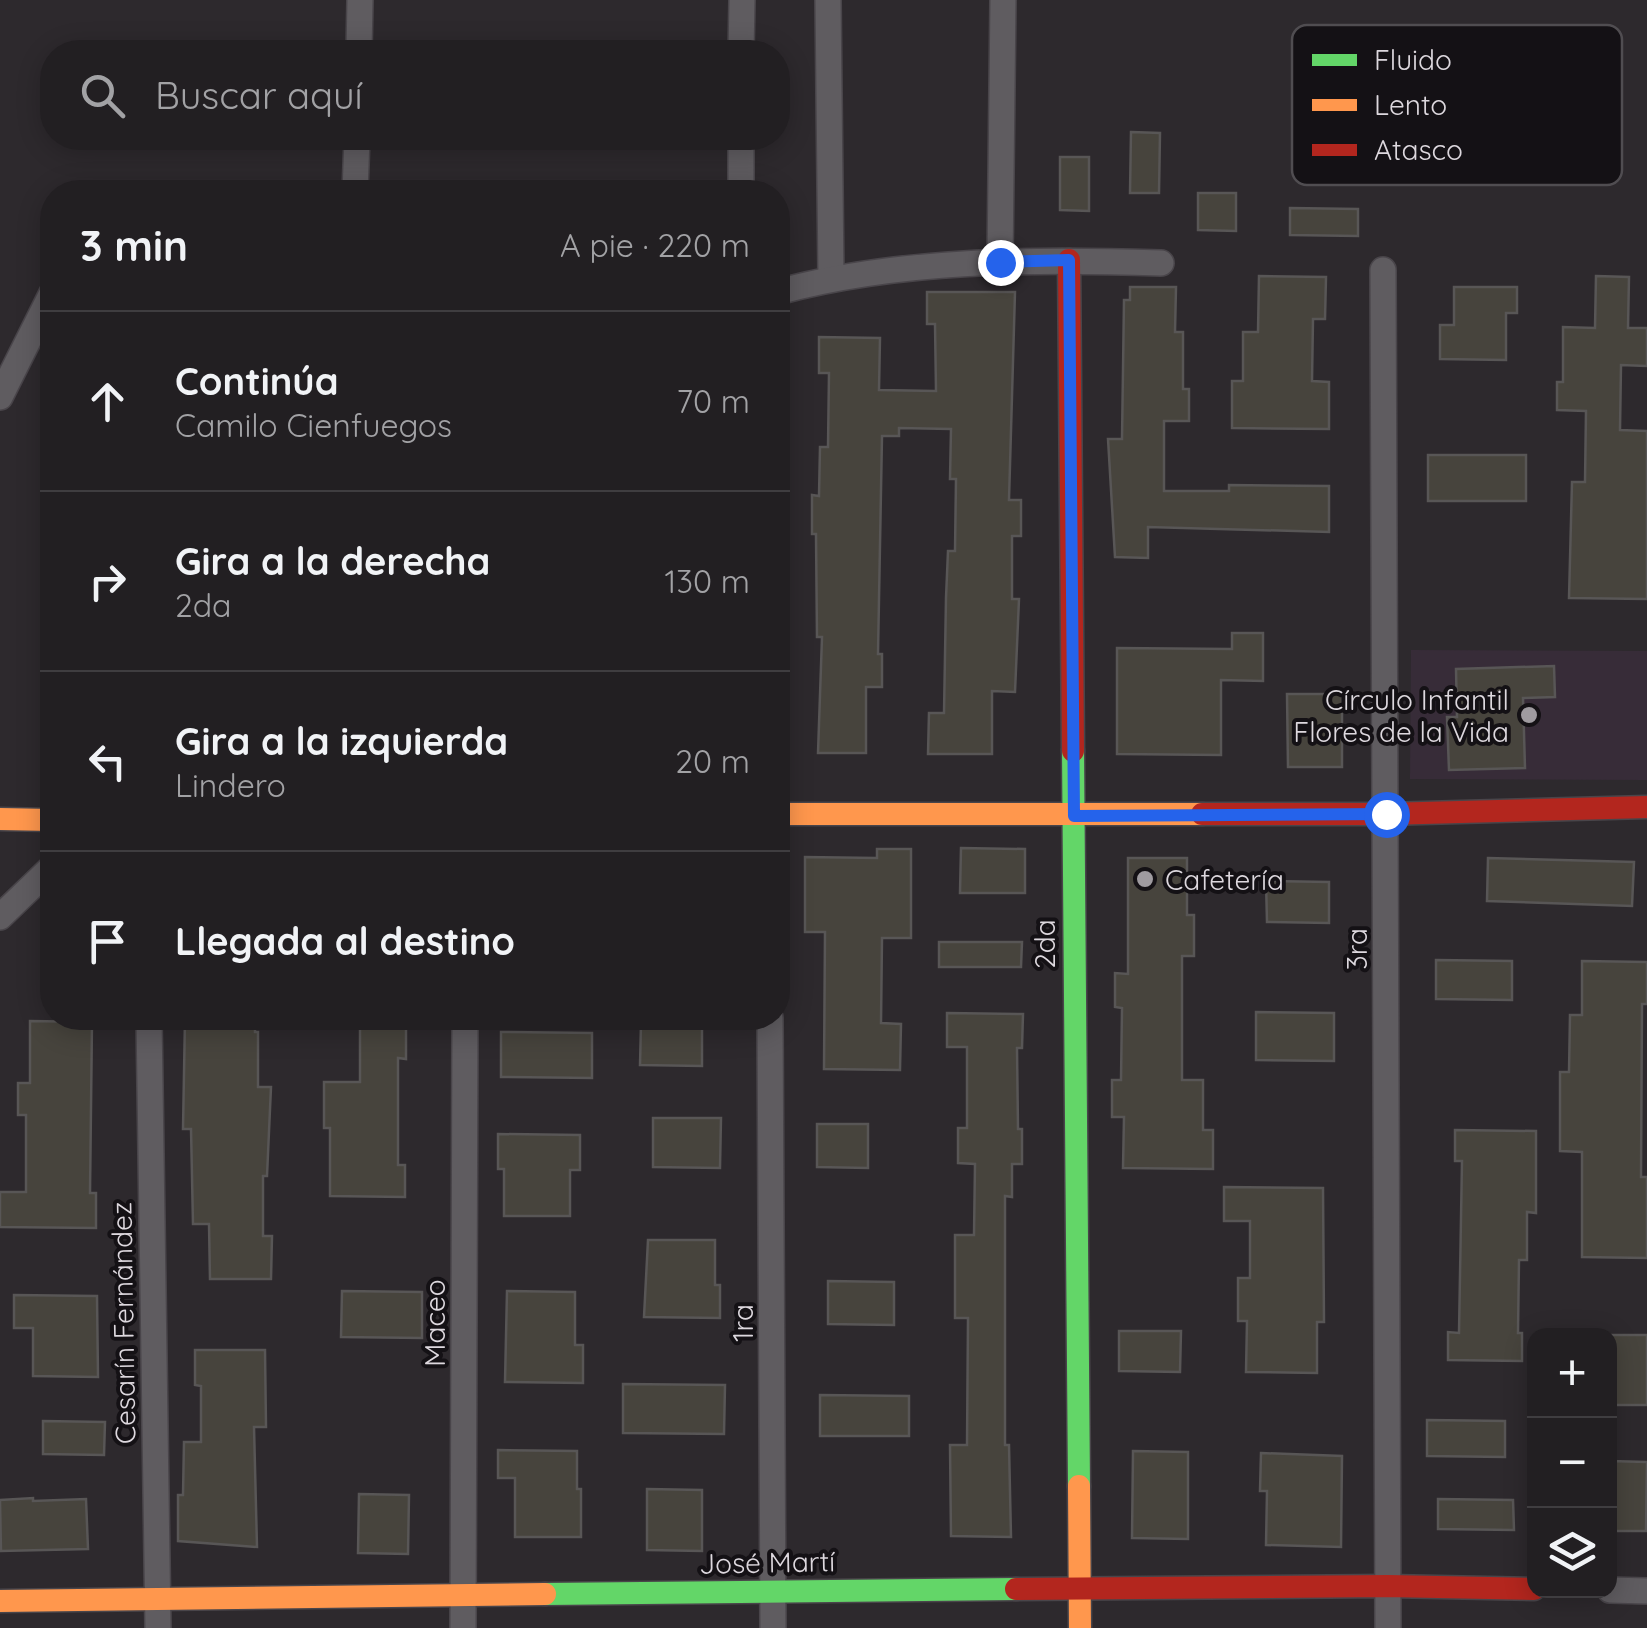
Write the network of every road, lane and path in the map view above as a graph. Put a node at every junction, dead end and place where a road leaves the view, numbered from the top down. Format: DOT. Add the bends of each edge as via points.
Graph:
graph roads {
  1 [pos="360,0"];
  2 [pos="742,0"];
  3 [pos="828,0"];
  4 [pos="1003,0"];
  5 [pos="359,40"];
  6 [pos="742,40"];
  7 [pos="357,150"];
  8 [pos="741,150"];
  9 [pos="356,180"];
  10 [pos="740,180"];
  11 [pos="1069,260"];
  12 [pos="1000,262"];
  13 [pos="1161,263"];
  14 [pos="1384,270"];
  15 [pos="831,278"];
  16 [pos="790,289"];
  17 [pos="40,317"];
  18 [pos="0,397"];
  19 [pos="1647,807"];
  20 [pos="790,814"];
  21 [pos="1386,814"];
  22 [pos="1074,816"];
  23 [pos="0,819"];
  24 [pos="40,820"];
  25 [pos="40,878"];
  26 [pos="0,916"];
  27 [pos="149,1030"];
  28 [pos="465,1030"];
  29 [pos="770,1030"];
  30 [pos="1388,1586"];
  31 [pos="1080,1588"];
  32 [pos="1527,1588"];
  33 [pos="1617,1590"];
  34 [pos="1647,1591"];
  35 [pos="773,1592"];
  36 [pos="463,1596"];
  37 [pos="157,1597"];
  38 [pos="0,1601"];
  39 [pos="158,1628"];
  40 [pos="463,1628"];
  41 [pos="774,1628"];
  42 [pos="1080,1628"];
  43 [pos="1388,1628"];
  1 -- 5 [label="street"];
  2 -- 6 [label="street"];
  3 -- 15 [label="street"];
  4 -- 12 [label="street"];
  7 -- 9 [label="street"];
  8 -- 10 [label="street"];
  11 -- 12 [label="street"];
  11 -- 13 [label="street"];
  11 -- 22 [label="street, 2da"];
  12 -- 15 [label="street"];
  14 -- 21 [label="street, 3ra"];
  15 -- 16 [label="street"];
  17 -- 18 [label="street"];
  19 -- 21 [label="street"];
  20 -- 22 [label="street"];
  21 -- 22 [label="street"];
  21 -- 30 [label="street, 3ra"];
  22 -- 31 [label="street, 2da"];
  23 -- 24 [label="street"];
  25 -- 26 [label="street"];
  27 -- 37 [label="street, Cesarín Fernández"];
  28 -- 36 [label="street, Maceo"];
  29 -- 35 [label="street, 1ra"];
  30 -- 31 [label="street, José Martí"];
  30 -- 32 [label="street, José Martí"];
  30 -- 43 [label="street, 3ra"];
  31 -- 35 [label="street, José Martí"];
  31 -- 42 [label="street, 2da"];
  33 -- 34 [label="street"];
  35 -- 36 [label="street, José Martí"];
  35 -- 41 [label="street, 1ra"];
  36 -- 37 [label="street, José Martí"];
  36 -- 40 [label="street, Maceo"];
  37 -- 38 [label="street, José Martí"];
  37 -- 39 [label="street, Cesarín Fernández"];
}
